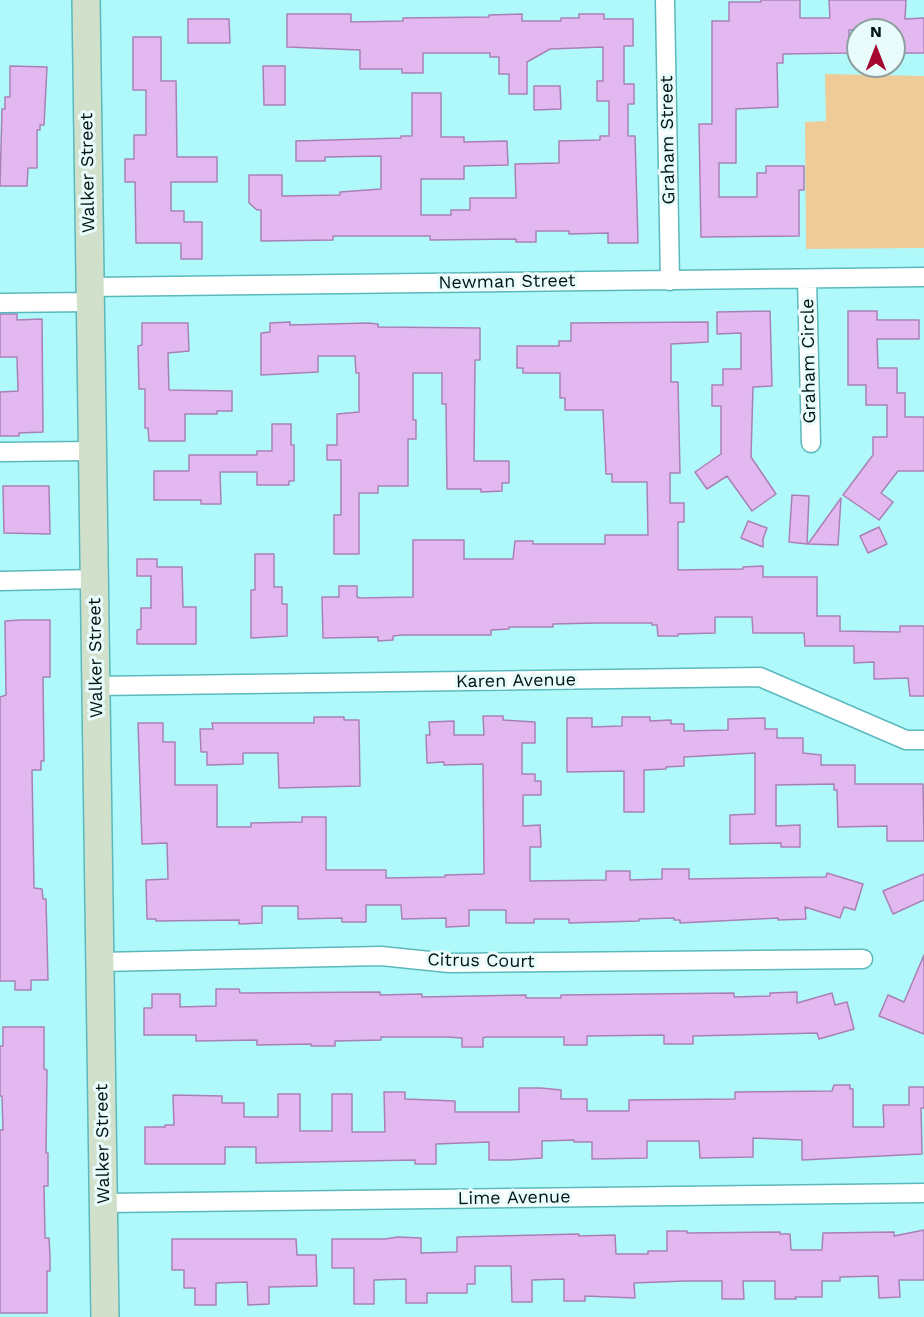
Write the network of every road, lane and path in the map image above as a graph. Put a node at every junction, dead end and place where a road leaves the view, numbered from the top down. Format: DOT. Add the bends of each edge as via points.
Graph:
graph roads {
  1 [pos="86,0"];
  2 [pos="665,0"];
  3 [pos="924,277"];
  4 [pos="807,279"];
  5 [pos="670,281"];
  6 [pos="90,295"];
  7 [pos="0,303"];
  8 [pos="811,442"];
  9 [pos="0,452"];
  10 [pos="91,452"];
  11 [pos="94,579"];
  12 [pos="0,581"];
  13 [pos="96,686"];
  14 [pos="924,740"];
  15 [pos="863,959"];
  16 [pos="100,962"];
  17 [pos="924,1193"];
  18 [pos="104,1203"];
  19 [pos="105,1317"];
  1 -- 6 [label="main road, Walker Street"];
  2 -- 5 [label="street, Graham Street"];
  3 -- 4 [label="street, Newman Street"];
  4 -- 5 [label="street, Newman Street"];
  4 -- 8 [label="street, Graham Circle"];
  5 -- 6 [label="street, Newman Street"];
  6 -- 7 [label="street, Newman Street"];
  6 -- 10 [label="main road, Walker Street"];
  9 -- 10 [label="street"];
  10 -- 11 [label="main road, Walker Street"];
  11 -- 12 [label="street"];
  11 -- 13 [label="main road, Walker Street"];
  13 -- 14 [label="street, Karen Avenue" via="760,678 906,740"];
  13 -- 16 [label="main road, Walker Street"];
  15 -- 16 [label="street, Citrus Court" via="449,963 381,957"];
  16 -- 18 [label="main road, Walker Street"];
  17 -- 18 [label="street, Lime Avenue"];
  18 -- 19 [label="main road, Walker Street"];
}
